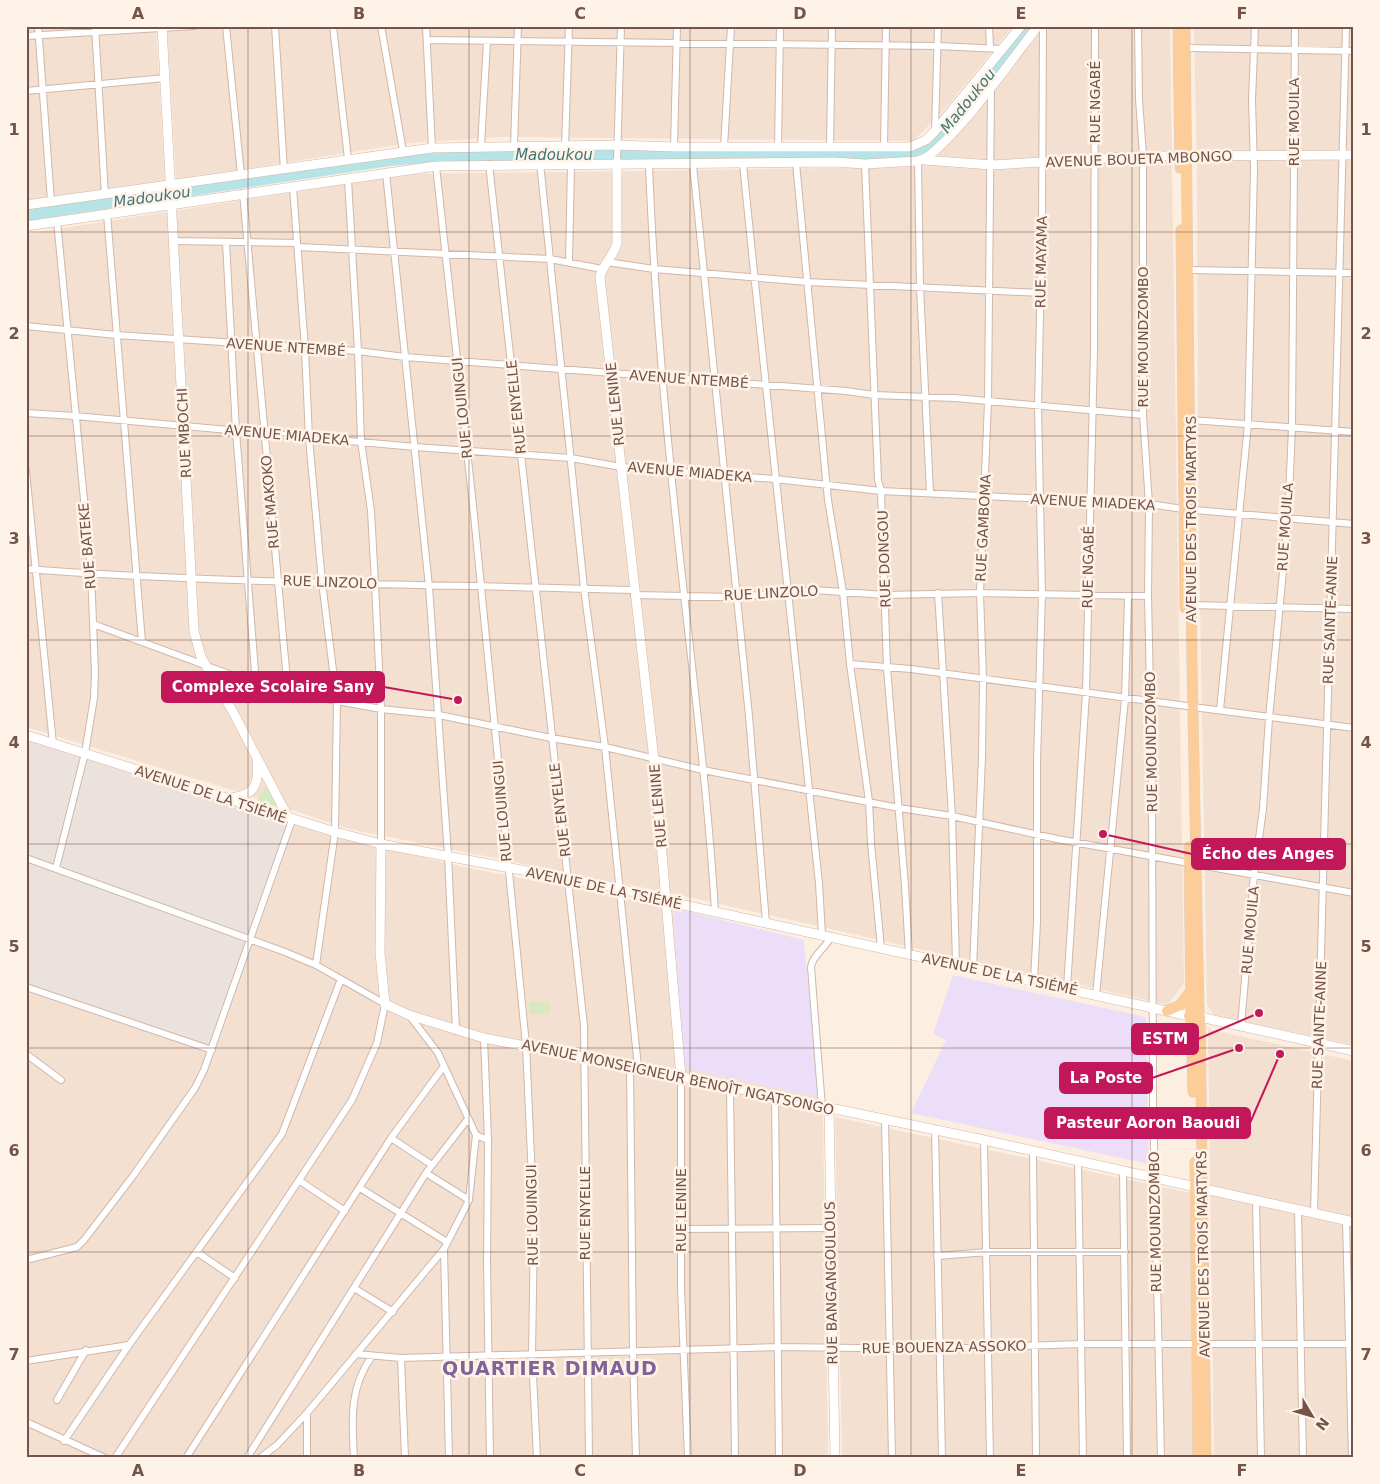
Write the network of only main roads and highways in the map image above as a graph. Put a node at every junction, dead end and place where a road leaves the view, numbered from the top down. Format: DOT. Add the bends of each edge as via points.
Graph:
graph roads {
  1 [pos="1022,26"];
  2 [pos="1038,26"];
  3 [pos="1178,26"];
  4 [pos="1185,26"];
  5 [pos="162,28"];
  6 [pos="1354,155"];
  7 [pos="1183,156"];
  8 [pos="921,161"];
  9 [pos="617,164"];
  10 [pos="171,194"];
  11 [pos="26,205"];
  12 [pos="26,226"];
  13 [pos="1187,509"];
  14 [pos="1190,707"];
  15 [pos="26,735"];
  16 [pos="257,756"];
  17 [pos="223,798"];
  18 [pos="290,819"];
  19 [pos="381,844"];
  20 [pos="1192,864"];
  21 [pos="666,901"];
  22 [pos="1190,992"];
  23 [pos="1167,1011"];
  24 [pos="1195,1017"];
  25 [pos="1354,1051"];
  26 [pos="681,1077"];
  27 [pos="826,1107"];
  28 [pos="1199,1189"];
  29 [pos="1350,1221"];
  30 [pos="1200,1344"];
  31 [pos="835,1458"];
  32 [pos="1198,1458"];
  33 [pos="1206,1458"];
  1 -- 10 [label="main road" via="935,131 915,146 432,148 241,175"];
  2 -- 8 [label="main road" via="991,88 938,148"];
  3 -- 7 [label="main road, AVENUE DES TROIS MARTYRS"];
  4 -- 7 [label="main road, AVENUE DES TROIS MARTYRS"];
  5 -- 10 [label="main road, RUE MBOCHI"];
  6 -- 7 [label="main road, AVENUE BOUETA MBONGO"];
  7 -- 8 [label="main road, AVENUE BOUETA MBONGO" via="992,164"];
  7 -- 13 [label="main road, AVENUE DES TROIS MARTYRS"];
  7 -- 13 [label="main road, AVENUE DES TROIS MARTYRS" via="1190,420"];
  8 -- 9 [label="main road, AVENUE BOUETA MBONGO"];
  9 -- 10 [label="main road, AVENUE BOUETA MBONGO" via="436,166 293,187"];
  9 -- 21 [label="main road, RUE LENINE" via="617,243 600,277 654,760"];
  10 -- 11 [label="main road" via="105,195"];
  10 -- 12 [label="main road" via="107,214"];
  10 -- 16 [label="main road, RUE MBOCHI" via="194,631 201,657 208,664"];
  13 -- 14 [label="main road, AVENUE DES TROIS MARTYRS"];
  13 -- 14 [label="main road, AVENUE DES TROIS MARTYRS" via="1192,605"];
  14 -- 20 [label="main road, AVENUE DES TROIS MARTYRS"];
  15 -- 17 [label="main road, AVENUE DE LA TSIÉMÉ"];
  16 -- 17 [label="main road" via="258,779 252,790 241,796"];
  16 -- 18 [label="main road, RUE MBOCHI"];
  17 -- 18 [label="main road, AVENUE DE LA TSIÉMÉ"];
  18 -- 19 [label="main road, AVENUE DE LA TSIÉMÉ"];
  19 -- 21 [label="main road, AVENUE DE LA TSIÉMÉ" via="619,888"];
  19 -- 26 [label="main road, AVENUE MONSEIGNEUR BENOÎT NGATSONGO" via="380,953 385,1004 409,1015 484,1038"];
  20 -- 22 [label="main road, AVENUE DES TROIS MARTYRS"];
  20 -- 24 [label="main road, AVENUE DES TROIS MARTYRS"];
  21 -- 23 [label="main road, AVENUE DE LA TSIÉMÉ"];
  21 -- 26 [label="main road, RUE LENINE"];
  22 -- 23 [label="main road" via="1180,1004"];
  22 -- 24 [label="main road, AVENUE DES TROIS MARTYRS"];
  23 -- 24 [label="main road, AVENUE DE LA TSIÉMÉ"];
  24 -- 25 [label="main road, AVENUE DE LA TSIÉMÉ"];
  24 -- 28 [label="main road, AVENUE DES TROIS MARTYRS"];
  26 -- 27 [label="main road, AVENUE MONSEIGNEUR BENOÎT NGATSONGO"];
  27 -- 28 [label="main road, AVENUE MONSEIGNEUR BENOÎT NGATSONGO"];
  27 -- 31 [label="main road, RUE BANGANGOULOUS"];
  28 -- 29 [label="main road, AVENUE MONSEIGNEUR BENOÎT NGATSONGO"];
  28 -- 30 [label="main road, AVENUE DES TROIS MARTYRS"];
  30 -- 32 [label="main road, AVENUE DES TROIS MARTYRS"];
  30 -- 33 [label="main road, AVENUE DES TROIS MARTYRS"];
}
